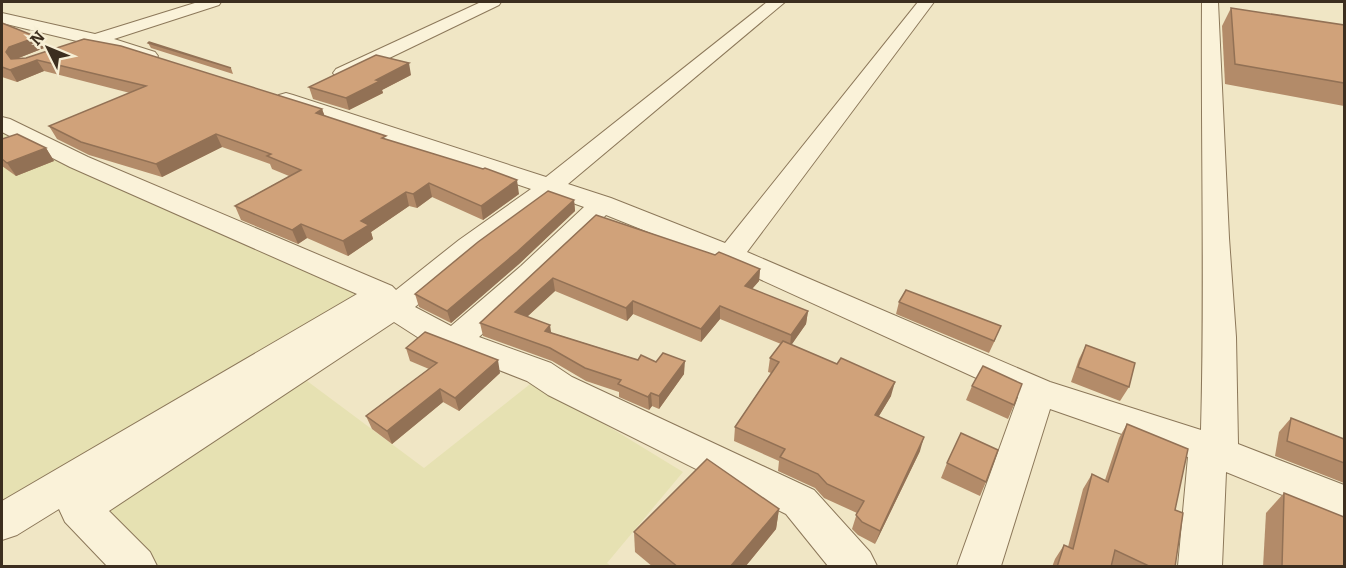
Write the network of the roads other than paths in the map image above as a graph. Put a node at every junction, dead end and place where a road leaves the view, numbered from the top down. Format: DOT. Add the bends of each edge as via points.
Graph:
graph roads {
  1 [pos="213,2"];
  2 [pos="493,2"];
  3 [pos="777,2"];
  4 [pos="926,2"];
  5 [pos="1218,5"];
  6 [pos="2,18"];
  7 [pos="94,39"];
  8 [pos="66,50"];
  9 [pos="170,63"];
  10 [pos="268,94"];
  11 [pos="290,101"];
  12 [pos="2,124"];
  13 [pos="551,186"];
  14 [pos="602,204"];
  15 [pos="729,255"];
  16 [pos="387,301"];
  17 [pos="455,341"];
  18 [pos="1038,391"];
  19 [pos="1214,450"];
  20 [pos="1344,502"];
  21 [pos="2,522"];
  22 [pos="135,567"];
  23 [pos="855,567"];
  24 [pos="979,567"];
  25 [pos="1200,567"];
  1 -- 7 [label="street"];
  2 -- 11 [label="street"];
  3 -- 13 [label="street"];
  4 -- 15 [label="street"];
  5 -- 19 [label="street" via="1214,205 1220,337"];
  6 -- 7 [label="street"];
  7 -- 8 [label="street"];
  7 -- 9 [label="street"];
  10 -- 11 [label="street"];
  11 -- 13 [label="street"];
  12 -- 16 [label="street"];
  13 -- 14 [label="street"];
  13 -- 16 [label="street"];
  14 -- 15 [label="street"];
  14 -- 17 [label="street"];
  15 -- 18 [label="street"];
  16 -- 17 [label="street" via="433,332"];
  16 -- 21 [label="street"];
  16 -- 22 [label="street" via="79,509"];
  17 -- 23 [label="street" via="538,372 800,502"];
  18 -- 19 [label="street"];
  18 -- 24 [label="street"];
  19 -- 20 [label="street"];
  19 -- 25 [label="street"];
}
